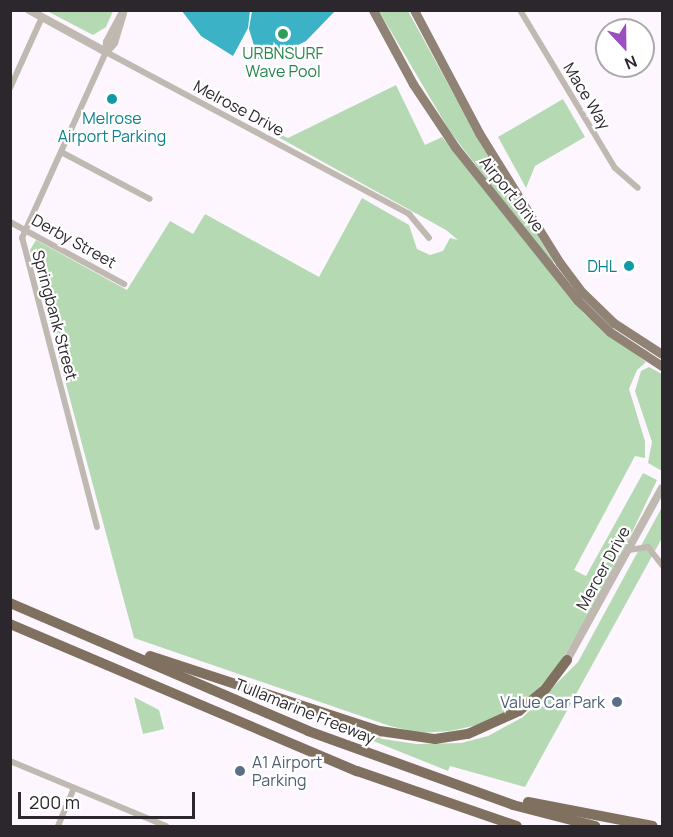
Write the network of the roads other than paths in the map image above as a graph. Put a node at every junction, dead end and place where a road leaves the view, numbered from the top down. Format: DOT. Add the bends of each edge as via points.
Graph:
graph roads {
  1 [pos="29,10"];
  2 [pos="373,10"];
  3 [pos="414,10"];
  4 [pos="520,10"];
  5 [pos="124,12"];
  6 [pos="42,17"];
  7 [pos="106,52"];
  8 [pos="11,86"];
  9 [pos="63,153"];
  10 [pos="638,188"];
  11 [pos="150,198"];
  12 [pos="10,222"];
  13 [pos="27,230"];
  14 [pos="429,238"];
  15 [pos="124,284"];
  16 [pos="663,354"];
  17 [pos="663,366"];
  18 [pos="663,488"];
  19 [pos="97,527"];
  20 [pos="628,550"];
  21 [pos="663,565"];
  22 [pos="10,603"];
  23 [pos="10,624"];
  24 [pos="98,640"];
  25 [pos="567,660"];
  26 [pos="10,761"];
  27 [pos="418,772"];
  28 [pos="74,788"];
  29 [pos="58,826"];
  30 [pos="166,826"];
  31 [pos="516,826"];
  32 [pos="595,826"];
  33 [pos="653,826"];
  1 -- 6 [label="street, Melrose Drive"];
  2 -- 17 [label="main road, Airport Drive" via="413,84 449,139 577,300 610,332"];
  3 -- 16 [label="main road, Airport Drive" via="479,133 565,271 614,324"];
  4 -- 10 [label="street, Mace Way" via="615,168"];
  5 -- 7 [label="street" via="106,42"];
  6 -- 7 [label="street, Melrose Drive"];
  6 -- 8 [label="street"];
  7 -- 9 [label="street, Springbank Street"];
  7 -- 14 [label="street, Melrose Drive" via="409,214"];
  9 -- 11 [label="street"];
  9 -- 13 [label="street, Springbank Street"];
  12 -- 13 [label="street, Derby Street"];
  13 -- 15 [label="street, Derby Street"];
  13 -- 19 [label="street, Springbank Street" via="22,238 24,250"];
  18 -- 20 [label="street, Mercer Drive"];
  20 -- 21 [label="street" via="650,548"];
  20 -- 25 [label="street, Mercer Drive"];
  22 -- 24 [label="highway, Tullamarine Freeway"];
  23 -- 31 [label="highway, Tullamarine Freeway" via="357,771"];
  24 -- 25 [label="highway" via="380,731 418,738 468,734 503,721 546,688"];
  24 -- 27 [label="highway, Tullamarine Freeway" via="308,731"];
  26 -- 28 [label="street"];
  27 -- 32 [label="highway, Tullamarine Freeway" via="513,806"];
  27 -- 33 [label="highway" via="597,819"];
  28 -- 29 [label="street"];
  28 -- 30 [label="street"];
}
